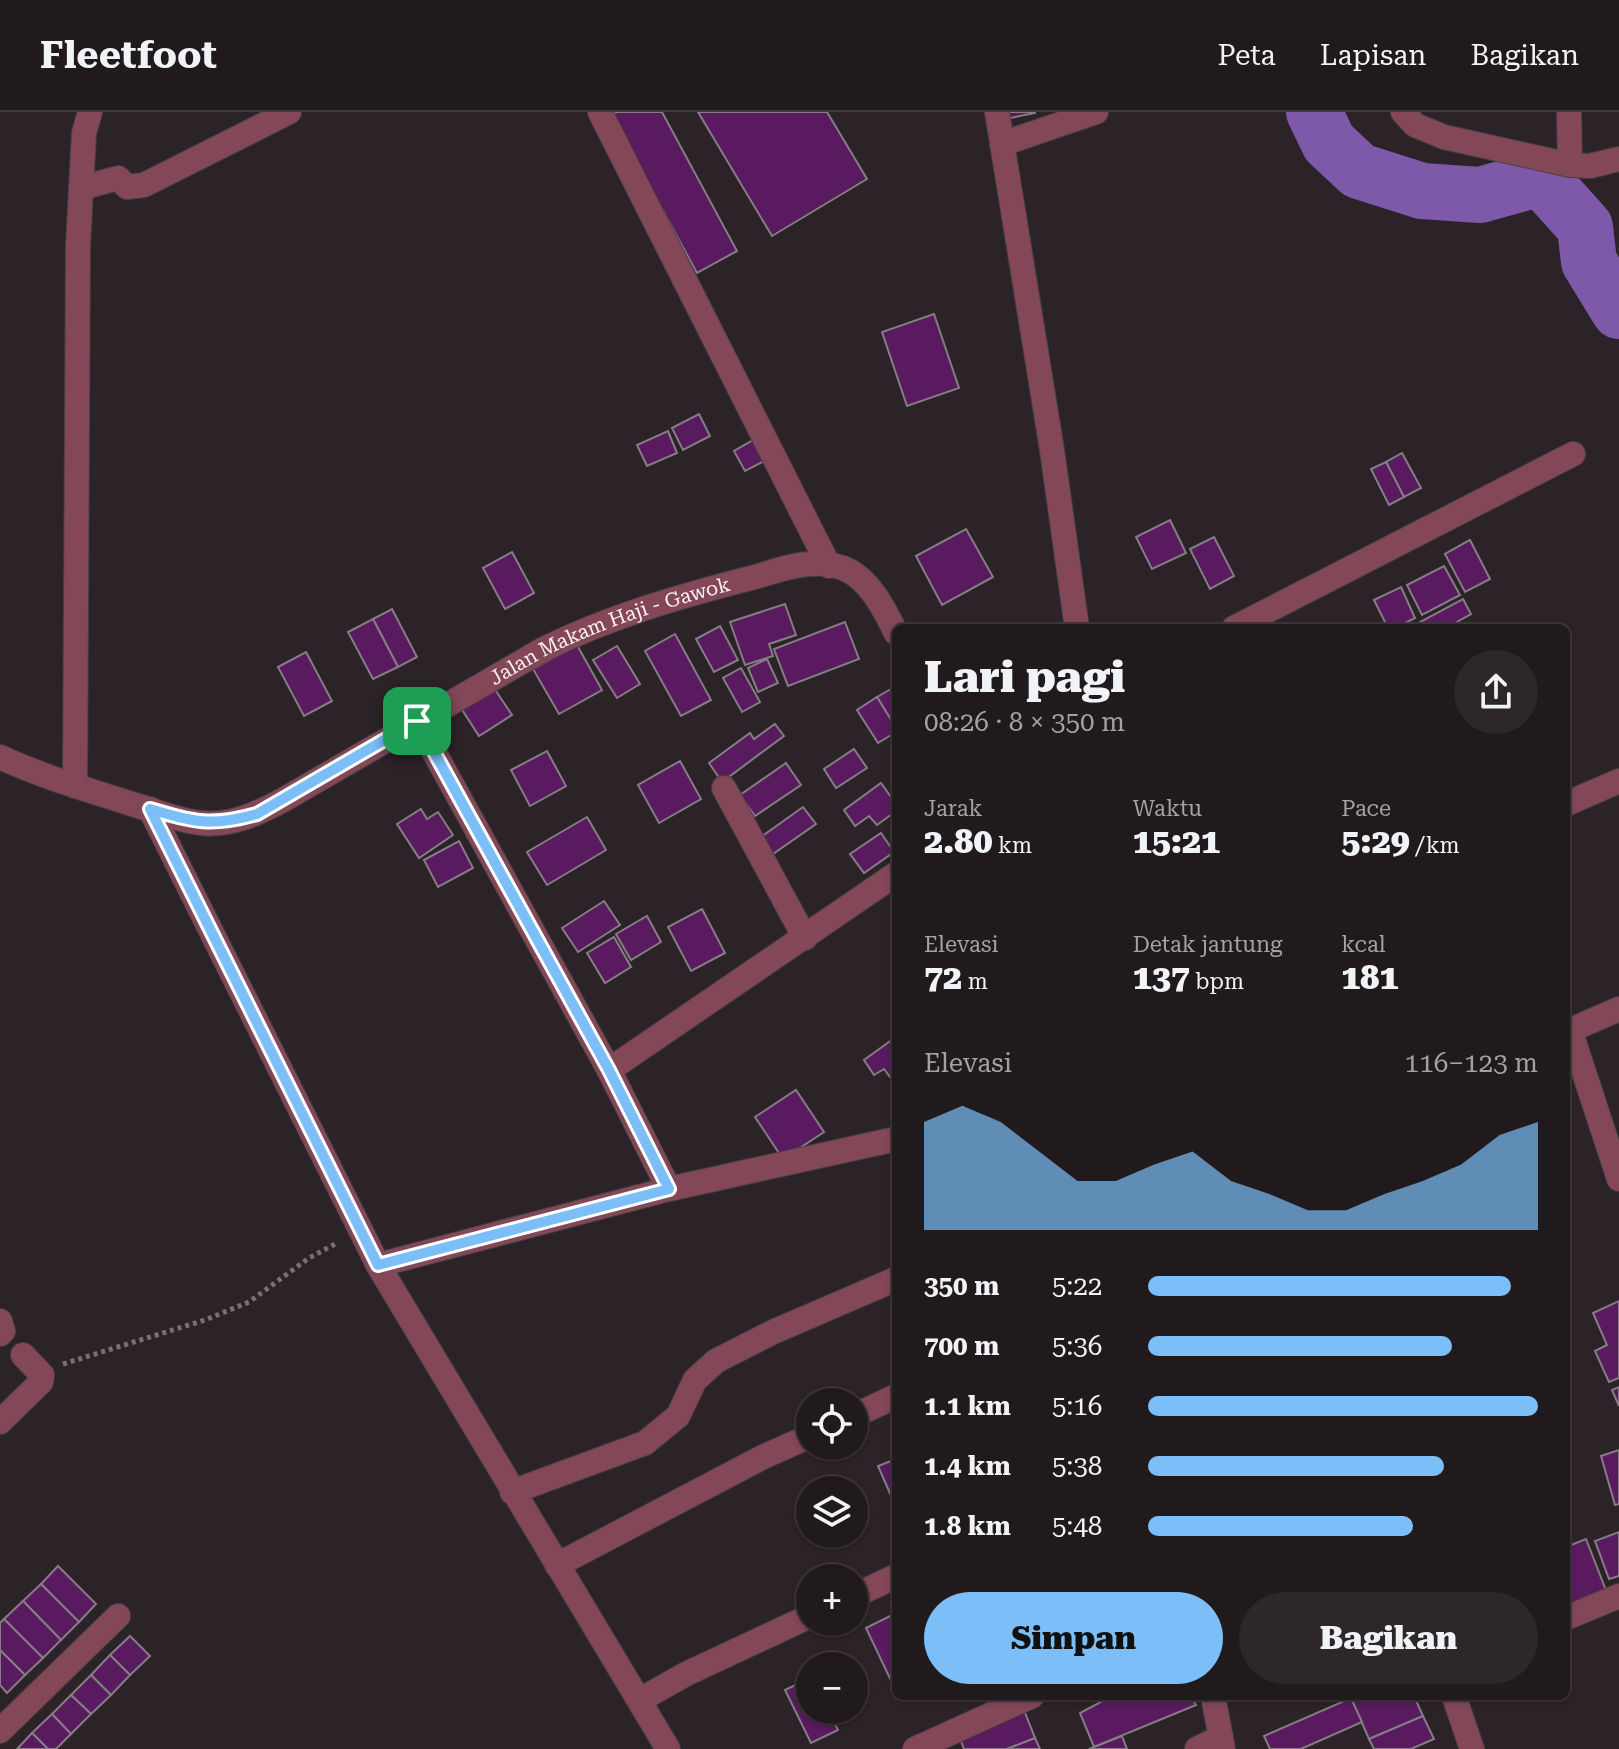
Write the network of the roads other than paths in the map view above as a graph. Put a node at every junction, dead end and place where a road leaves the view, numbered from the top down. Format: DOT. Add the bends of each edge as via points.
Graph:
graph roads {
  1 [pos="90,112"];
  2 [pos="289,112"];
  3 [pos="600,112"];
  4 [pos="997,112"];
  5 [pos="1096,112"];
  6 [pos="1403,112"];
  7 [pos="1569,112"];
  8 [pos="1002,144"];
  9 [pos="1619,159"];
  10 [pos="1570,165"];
  11 [pos="81,188"];
  12 [pos="1573,454"];
  13 [pos="829,566"];
  14 [pos="1076,624"];
  15 [pos="1242,624"];
  16 [pos="892,625"];
  17 [pos="417,721"];
  18 [pos="0,757"];
  19 [pos="1619,781"];
  20 [pos="75,786"];
  21 [pos="724,788"];
  22 [pos="1570,802"];
  23 [pos="150,809"];
  24 [pos="892,877"];
  25 [pos="805,938"];
  26 [pos="1619,1009"];
  27 [pos="1570,1030"];
  28 [pos="1570,1037"];
  29 [pos="609,1070"];
  30 [pos="892,1140"];
  31 [pos="1619,1179"];
  32 [pos="669,1189"];
  33 [pos="378,1265"];
  34 [pos="892,1281"];
  35 [pos="0,1321"];
  36 [pos="0,1334"];
  37 [pos="23,1355"];
  38 [pos="892,1398"];
  39 [pos="868,1409"];
  40 [pos="0,1422"];
  41 [pos="796,1442"];
  42 [pos="512,1492"];
  43 [pos="557,1565"];
  44 [pos="892,1578"];
  45 [pos="868,1589"];
  46 [pos="1619,1596"];
  47 [pos="118,1616"];
  48 [pos="1570,1616"];
  49 [pos="796,1623"];
  50 [pos="640,1700"];
  51 [pos="1023,1700"];
  52 [pos="1214,1700"];
  53 [pos="1455,1700"];
  54 [pos="0,1731"];
  55 [pos="1222,1743"];
  56 [pos="668,1749"];
  57 [pos="915,1749"];
  58 [pos="1197,1749"];
  59 [pos="1472,1749"];
  1 -- 11 [label="street"];
  2 -- 11 [label="street" via="144,185 127,187 118,178"];
  3 -- 13 [label="street"];
  4 -- 8 [label="street"];
  5 -- 8 [label="street"];
  6 -- 10 [label="street" via="1415,125 1444,137"];
  7 -- 10 [label="street"];
  8 -- 14 [label="street"];
  9 -- 10 [label="street"];
  11 -- 20 [label="street"];
  12 -- 15 [label="street"];
  13 -- 16 [label="street" via="861,581"];
  13 -- 17 [label="street, Jalan Makam Haji - Gawok" via="782,570 585,629"];
  17 -- 23 [label="street, Jalan Makam Haji - Gawok" via="257,814 200,823"];
  17 -- 29 [label="street"];
  18 -- 20 [label="street, Jalan Makam Haji - Gawok"];
  19 -- 22 [label="street"];
  20 -- 23 [label="street, Jalan Makam Haji - Gawok"];
  21 -- 25 [label="street"];
  23 -- 33 [label="street"];
  24 -- 25 [label="street"];
  25 -- 29 [label="street"];
  26 -- 27 [label="street"];
  28 -- 31 [label="street"];
  29 -- 32 [label="street"];
  30 -- 32 [label="street"];
  32 -- 33 [label="street"];
  33 -- 42 [label="street"];
  34 -- 42 [label="street" via="716,1361 695,1380 678,1416 645,1443"];
  35 -- 36 [label="street"];
  37 -- 40 [label="street" via="42,1375 41,1382"];
  38 -- 39 [label="street"];
  41 -- 43 [label="street"];
  42 -- 43 [label="street"];
  43 -- 50 [label="street"];
  44 -- 45 [label="street"];
  46 -- 48 [label="street"];
  47 -- 54 [label="street"];
  49 -- 50 [label="street"];
  50 -- 56 [label="street"];
  51 -- 57 [label="street"];
  52 -- 55 [label="street"];
  53 -- 59 [label="street"];
  55 -- 58 [label="street"];
}
